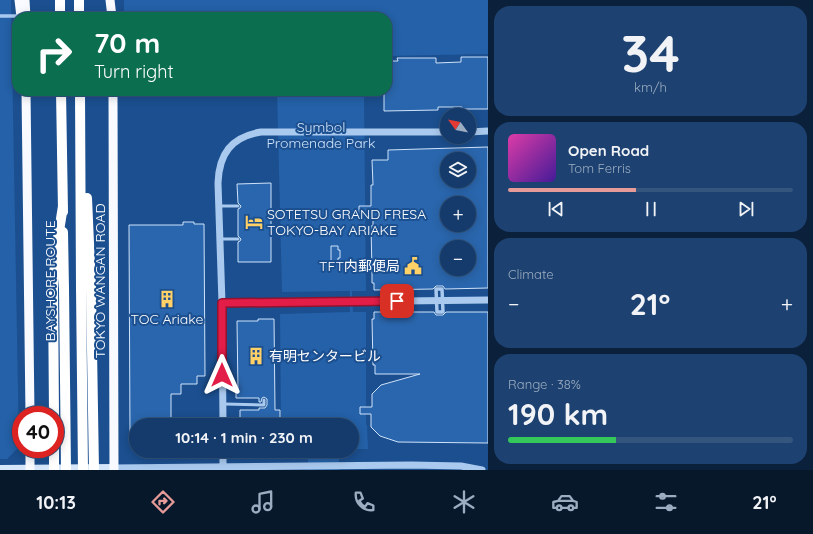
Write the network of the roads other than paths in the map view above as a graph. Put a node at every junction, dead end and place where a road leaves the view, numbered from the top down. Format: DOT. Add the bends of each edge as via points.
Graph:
graph roads {
  1 [pos="18,0"];
  2 [pos="26,0"];
  3 [pos="60,0"];
  4 [pos="79,0"];
  5 [pos="110,0"];
  6 [pos="114,0"];
  7 [pos="20,12"];
  8 [pos="26,12"];
  9 [pos="60,12"];
  10 [pos="79,12"];
  11 [pos="112,12"];
  12 [pos="113,12"];
  13 [pos="0,16"];
  14 [pos="12,16"];
  15 [pos="26,96"];
  16 [pos="61,96"];
  17 [pos="80,96"];
  18 [pos="113,96"];
  19 [pos="488,131"];
  20 [pos="440,132"];
  21 [pos="476,132"];
  22 [pos="63,206"];
  23 [pos="219,206"];
  24 [pos="238,206"];
  25 [pos="220,239"];
  26 [pos="238,239"];
  27 [pos="86,288"];
  28 [pos="436,289"];
  29 [pos="488,300"];
  30 [pos="222,303"];
  31 [pos="264,400"];
  32 [pos="222,404"];
  33 [pos="30,406"];
  34 [pos="54,406"];
  35 [pos="223,418"];
  36 [pos="30,458"];
  37 [pos="54,458"];
  38 [pos="223,458"];
  39 [pos="0,469"];
  40 [pos="30,469"];
  41 [pos="114,469"];
  42 [pos="223,469"];
  43 [pos="54,470"];
  44 [pos="66,470"];
  45 [pos="83,470"];
  46 [pos="94,470"];
  47 [pos="482,470"];
  1 -- 7 [label="highway"];
  2 -- 8 [label="highway"];
  3 -- 9 [label="highway"];
  4 -- 10 [label="highway"];
  5 -- 11 [label="highway"];
  6 -- 12 [label="highway"];
  13 -- 14 [label="street, bridge"];
  15 -- 33 [label="highway"];
  16 -- 22 [label="highway, BAYSHORE ROUTE"];
  17 -- 27 [label="highway" via="84,125"];
  18 -- 41 [label="highway, TOKYO WANGAN ROAD"];
  19 -- 21 [label="street"];
  20 -- 23 [label="street" via="251,134 235,142 223,156 219,173"];
  22 -- 34 [label="highway" via="53,289"];
  22 -- 44 [label="highway, BAYSHORE ROUTE, bridge"];
  23 -- 24 [label="lane"];
  23 -- 25 [label="street"];
  25 -- 26 [label="lane"];
  25 -- 30 [label="street"];
  27 -- 45 [label="highway, bridge"];
  27 -- 46 [label="highway, bridge"];
  28 -- 28 [label="street" via="437,312 443,312 442,289"];
  29 -- 30 [label="street"];
  30 -- 32 [label="street"];
  31 -- 32 [label="lane" via="264,405"];
  32 -- 35 [label="street"];
  36 -- 40 [label="highway"];
  37 -- 43 [label="highway, bridge"];
  38 -- 42 [label="street"];
  39 -- 40 [label="main road"];
  40 -- 41 [label="main road"];
  41 -- 42 [label="street"];
  42 -- 47 [label="street" via="412,465 461,466"];
}
